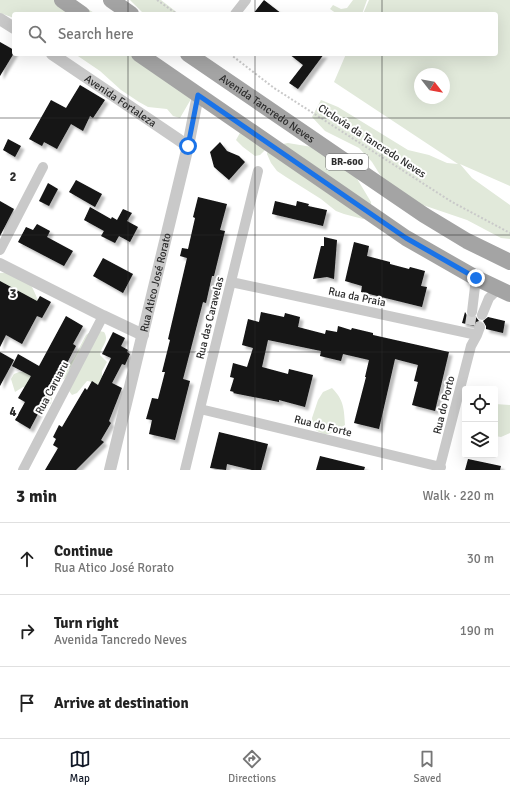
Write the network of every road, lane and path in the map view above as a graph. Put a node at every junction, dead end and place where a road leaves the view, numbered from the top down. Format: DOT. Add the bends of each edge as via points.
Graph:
graph roads {
  1 [pos="62,0"];
  2 [pos="111,0"];
  3 [pos="157,0"];
  4 [pos="246,0"];
  5 [pos="79,12"];
  6 [pos="128,12"];
  7 [pos="174,12"];
  8 [pos="237,12"];
  9 [pos="0,19"];
  10 [pos="12,27"];
  11 [pos="55,56"];
  12 [pos="142,56"];
  13 [pos="233,56"];
  14 [pos="198,57"];
  15 [pos="198,95"];
  16 [pos="188,146"];
  17 [pos="43,167"];
  18 [pos="258,171"];
  19 [pos="510,233"];
  20 [pos="0,250"];
  21 [pos="510,262"];
  22 [pos="0,264"];
  23 [pos="476,278"];
  24 [pos="231,282"];
  25 [pos="504,291"];
  26 [pos="103,316"];
  27 [pos="474,330"];
  28 [pos="143,334"];
  29 [pos="200,409"];
  30 [pos="440,469"];
  31 [pos="23,470"];
  32 [pos="110,470"];
  33 [pos="185,470"];
  1 -- 5 [label="main road"];
  2 -- 6 [label="main road"];
  3 -- 7 [label="path"];
  4 -- 8 [label="street"];
  9 -- 10 [label="street"];
  11 -- 16 [label="street, Avenida Fortaleza"];
  12 -- 15 [label="main road, BR-600"];
  13 -- 19 [label="path, Ciclovia da Tancredo Neves" via="274,88 445,198"];
  14 -- 21 [label="main road, Avenida Tancredo Neves / BR-600" via="424,215 467,241"];
  15 -- 16 [label="street, Rua Atico José Rorato"];
  15 -- 23 [label="main road, BR-600" via="406,238"];
  16 -- 28 [label="street, Rua Atico José Rorato"];
  17 -- 20 [label="street"];
  18 -- 24 [label="street, Rua das Caravelas"];
  22 -- 26 [label="street"];
  23 -- 25 [label="main road, BR-600"];
  23 -- 25 [label="street" via="477,314 489,298"];
  24 -- 27 [label="street, Rua da Praia"];
  24 -- 29 [label="street, Rua das Caravelas"];
  26 -- 28 [label="street"];
  26 -- 31 [label="street, Rua Caruaru"];
  27 -- 30 [label="street, Rua do Porto"];
  28 -- 32 [label="street, Rua Atico José Rorato"];
  29 -- 30 [label="street, Rua do Forte"];
  29 -- 33 [label="street, Rua das Caravelas"];
}
